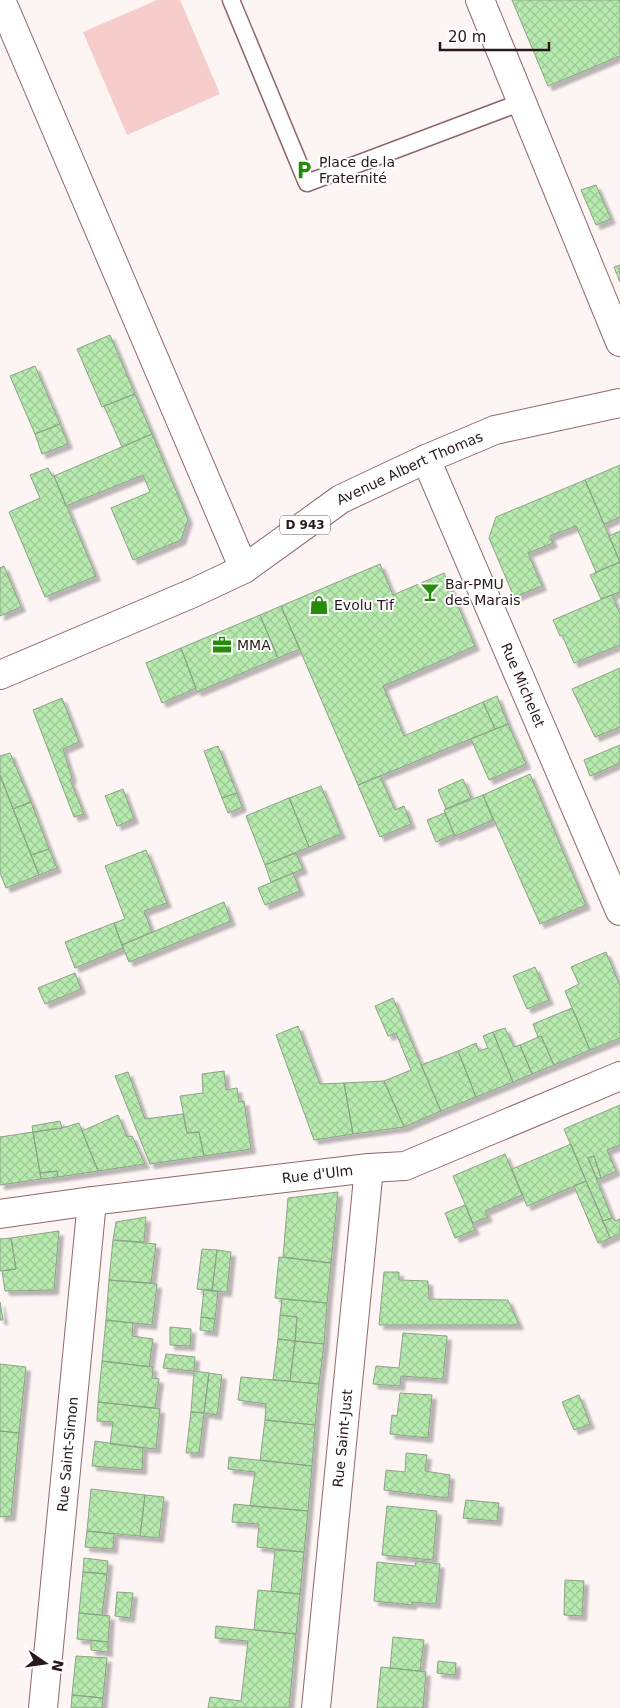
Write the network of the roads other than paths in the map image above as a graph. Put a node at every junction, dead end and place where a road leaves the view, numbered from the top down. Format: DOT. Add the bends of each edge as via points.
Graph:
graph roads {
  1 [pos="1,0"];
  2 [pos="231,0"];
  3 [pos="480,0"];
  4 [pos="522,102"];
  5 [pos="620,342"];
  6 [pos="620,402"];
  7 [pos="426,459"];
  8 [pos="244,569"];
  9 [pos="0,675"];
  10 [pos="620,911"];
  11 [pos="620,1076"];
  12 [pos="369,1168"];
  13 [pos="92,1201"];
  14 [pos="0,1214"];
  15 [pos="42,1708"];
  16 [pos="316,1708"];
  1 -- 8 [label="street"];
  2 -- 4 [label="lane" via="307,183"];
  3 -- 4 [label="street"];
  4 -- 5 [label="street"];
  6 -- 7 [label="street, Avenue Albert Thomas / D 943" via="495,430"];
  7 -- 8 [label="street, Avenue Albert Thomas / D 943" via="341,499"];
  7 -- 10 [label="street, Rue Michelet"];
  8 -- 9 [label="street, Avenue Albert Thomas / D 943"];
  11 -- 12 [label="street, Rue d'Ulm" via="405,1166"];
  12 -- 13 [label="street, Rue d'Ulm"];
  12 -- 16 [label="street, Rue Saint-Just"];
  13 -- 14 [label="street, Rue d'Ulm"];
  13 -- 15 [label="street, Rue Saint-Simon"];
}
